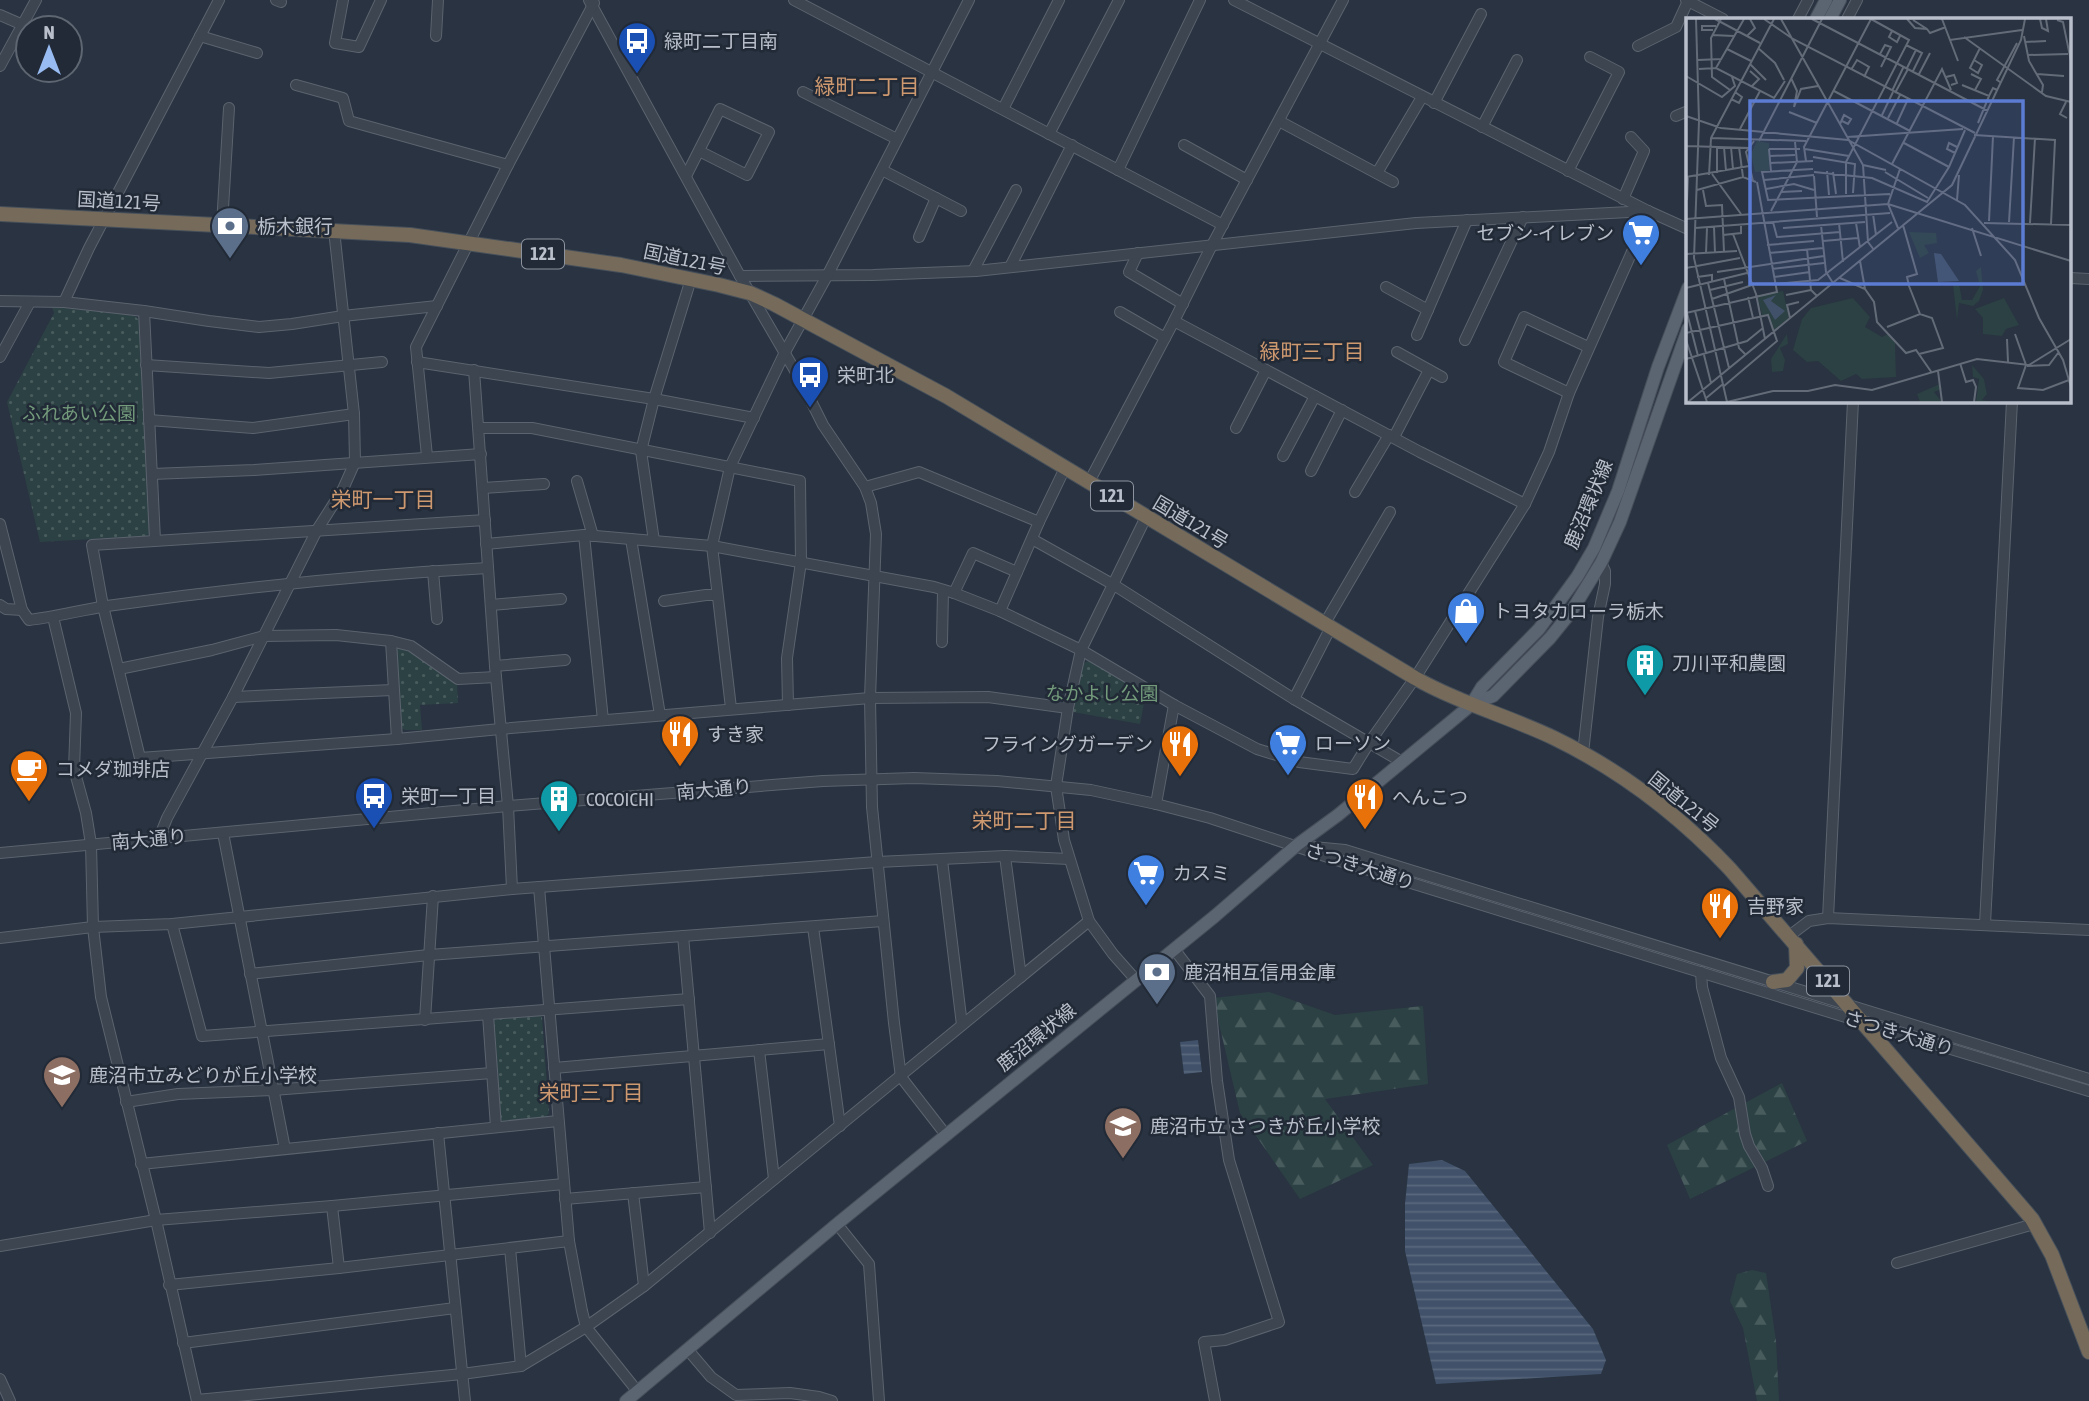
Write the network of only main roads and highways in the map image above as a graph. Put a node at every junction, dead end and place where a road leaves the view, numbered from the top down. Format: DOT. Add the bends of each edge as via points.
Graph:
graph roads {
  1 [pos="1826,0"];
  2 [pos="1840,0"];
  3 [pos="1817,18"];
  4 [pos="1831,18"];
  5 [pos="0,214"];
  6 [pos="1686,293"];
  7 [pos="1686,335"];
  8 [pos="1471,705"];
  9 [pos="1792,940"];
  10 [pos="1773,982"];
  11 [pos="2089,1352"];
  12 [pos="626,1401"];
  1 -- 3 [label="main road"];
  2 -- 4 [label="main road"];
  5 -- 8 [label="highway, 国道121号 / 121" via="410,235 621,265 750,293 946,396 1415,678"];
  6 -- 8 [label="main road, 鹿沼環状線" via="1594,548 1539,629 1482,687"];
  7 -- 8 [label="main road, 鹿沼環状線" via="1620,522 1601,562 1550,638 1493,696"];
  8 -- 9 [label="highway, 国道121号 / 121" via="1583,753 1674,814"];
  8 -- 12 [label="main road, 鹿沼環状線"];
  9 -- 10 [label="highway" via="1797,968 1787,980"];
  9 -- 11 [label="highway, 国道121号 / 121" via="2034,1224 2052,1255"];
}
